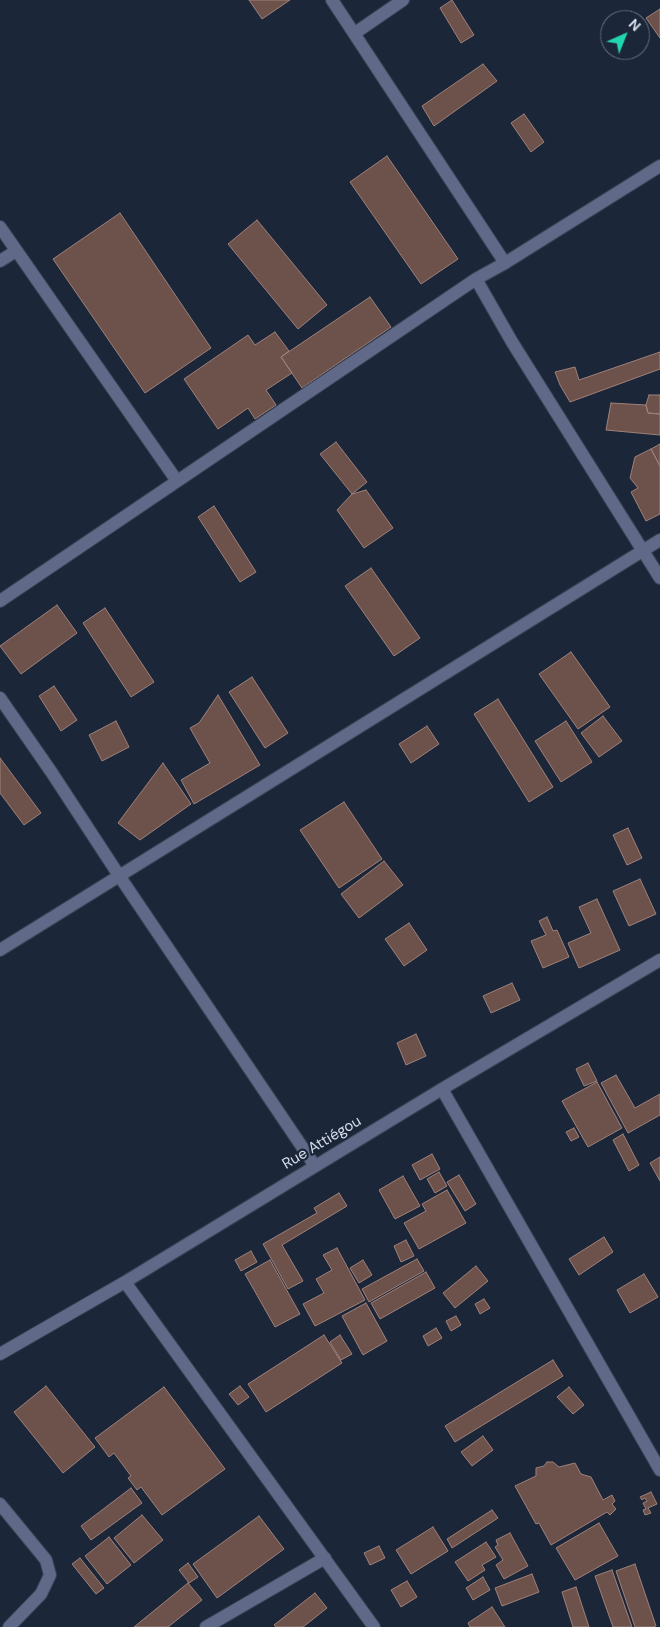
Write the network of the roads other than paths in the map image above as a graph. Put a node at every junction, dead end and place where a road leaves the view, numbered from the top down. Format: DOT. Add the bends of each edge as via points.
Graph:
graph roads {
  1 [pos="332,0"];
  2 [pos="403,0"];
  3 [pos="355,33"];
  4 [pos="660,166"];
  5 [pos="0,227"];
  6 [pos="16,250"];
  7 [pos="0,261"];
  8 [pos="505,263"];
  9 [pos="476,279"];
  10 [pos="177,481"];
  11 [pos="660,540"];
  12 [pos="643,551"];
  13 [pos="660,578"];
  14 [pos="0,601"];
  15 [pos="0,698"];
  16 [pos="120,877"];
  17 [pos="0,950"];
  18 [pos="660,960"];
  19 [pos="442,1089"];
  20 [pos="315,1166"];
  21 [pos="124,1282"];
  22 [pos="0,1354"];
  23 [pos="660,1470"];
  24 [pos="0,1504"];
  25 [pos="325,1558"];
  26 [pos="10,1627"];
  27 [pos="206,1627"];
  28 [pos="374,1627"];
  1 -- 3 [label="street"];
  2 -- 3 [label="street"];
  3 -- 8 [label="street"];
  4 -- 8 [label="street"];
  5 -- 6 [label="street"];
  6 -- 7 [label="street"];
  6 -- 10 [label="street"];
  8 -- 9 [label="street"];
  9 -- 10 [label="street"];
  9 -- 12 [label="street"];
  10 -- 14 [label="street"];
  11 -- 12 [label="street"];
  12 -- 13 [label="street"];
  12 -- 16 [label="street"];
  15 -- 16 [label="street"];
  16 -- 17 [label="street"];
  16 -- 20 [label="street"];
  18 -- 19 [label="street, Rue Attiégou"];
  19 -- 20 [label="street, Rue Attiégou"];
  19 -- 23 [label="street"];
  20 -- 21 [label="street, Rue Attiégou"];
  21 -- 22 [label="street, Rue Attiégou"];
  21 -- 25 [label="street"];
  24 -- 26 [label="street" via="46,1560 50,1575 41,1594"];
  25 -- 27 [label="street"];
  25 -- 28 [label="street"];
}
